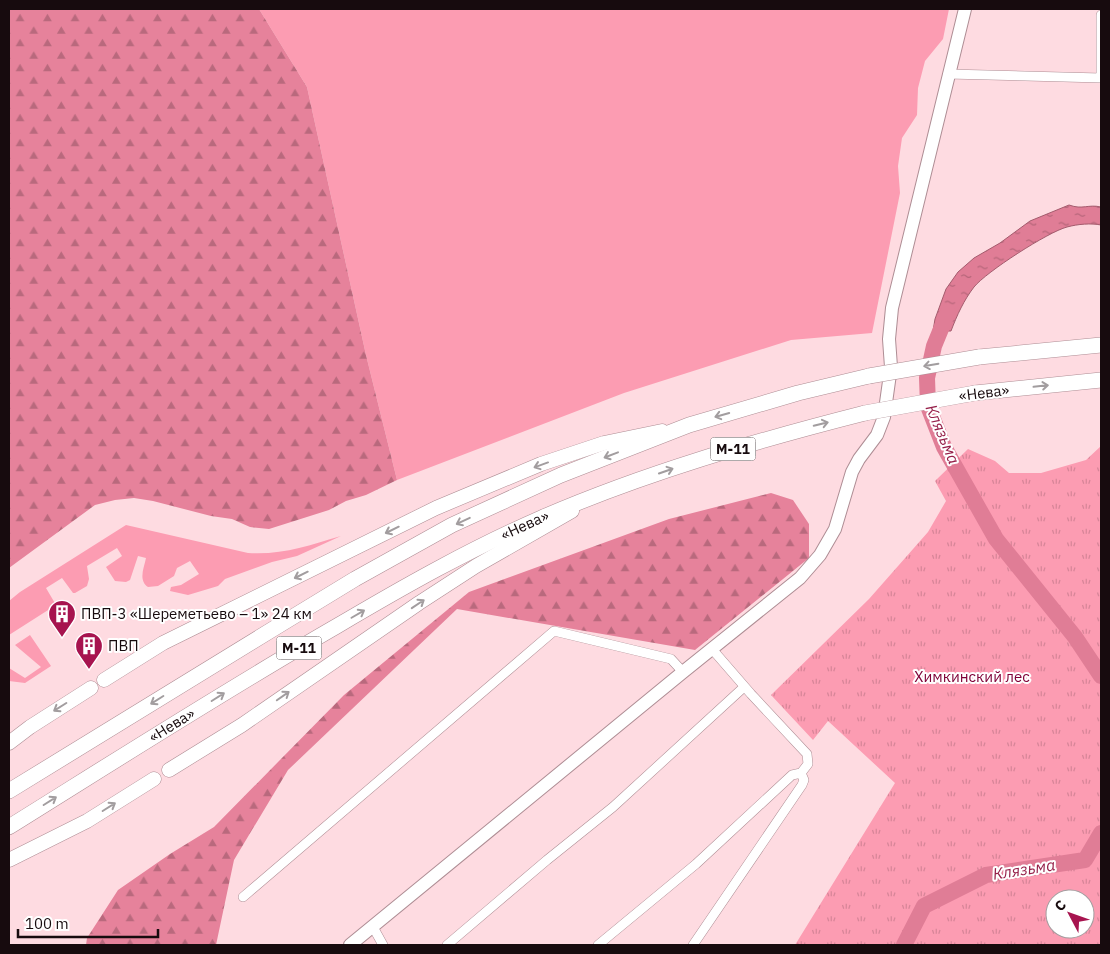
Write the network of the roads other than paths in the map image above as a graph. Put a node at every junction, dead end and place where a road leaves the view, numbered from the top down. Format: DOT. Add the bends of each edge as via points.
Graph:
graph roads {
  1 [pos="965,9"];
  2 [pos="1101,15"];
  3 [pos="948,74"];
  4 [pos="1101,79"];
  5 [pos="1101,345"];
  6 [pos="1101,380"];
  7 [pos="689,424"];
  8 [pos="603,493"];
  9 [pos="712,649"];
  10 [pos="683,672"];
  11 [pos="104,680"];
  12 [pos="744,687"];
  13 [pos="91,688"];
  14 [pos="9,743"];
  15 [pos="169,770"];
  16 [pos="801,773"];
  17 [pos="154,779"];
  18 [pos="9,790"];
  19 [pos="9,827"];
  20 [pos="9,860"];
  21 [pos="243,897"];
  22 [pos="373,927"];
  23 [pos="350,945"];
  24 [pos="383,945"];
  25 [pos="447,945"];
  26 [pos="598,945"];
  27 [pos="693,945"];
  1 -- 3 [label="street"];
  2 -- 4 [label="street"];
  3 -- 4 [label="street"];
  3 -- 9 [label="street" via="892,308 891,367 884,417 852,472 835,529 820,555 800,578"];
  5 -- 7 [label="highway, «Нева» / М-11, one-way, bridge" via="979,357 869,376"];
  8 -- 6 [label="highway, «Нева» / М-11, one-way, bridge" via="783,434 865,414 975,393"];
  7 -- 11 [label="main road, М-11, one-way" via="604,443 550,461 436,508 163,643"];
  7 -- 18 [label="highway, «Нева» / М-11, one-way" via="561,475 452,526 355,579"];
  15 -- 8 [label="main road, М-11, one-way" via="242,725 476,566"];
  19 -- 8 [label="highway, «Нева» / М-11, one-way" via="373,605 473,550"];
  9 -- 10 [label="street"];
  9 -- 12 [label="street"];
  10 -- 21 [label="street" via="671,659 554,631"];
  10 -- 22 [label="street"];
  12 -- 16 [label="street" via="806,754 808,764"];
  12 -- 25 [label="street" via="613,807"];
  13 -- 14 [label="main road, one-way"];
  16 -- 26 [label="street" via="792,776 696,864"];
  16 -- 27 [label="street" via="802,785"];
  20 -- 17 [label="main road, one-way" via="87,821"];
  22 -- 23 [label="street"];
  22 -- 24 [label="street"];
}
